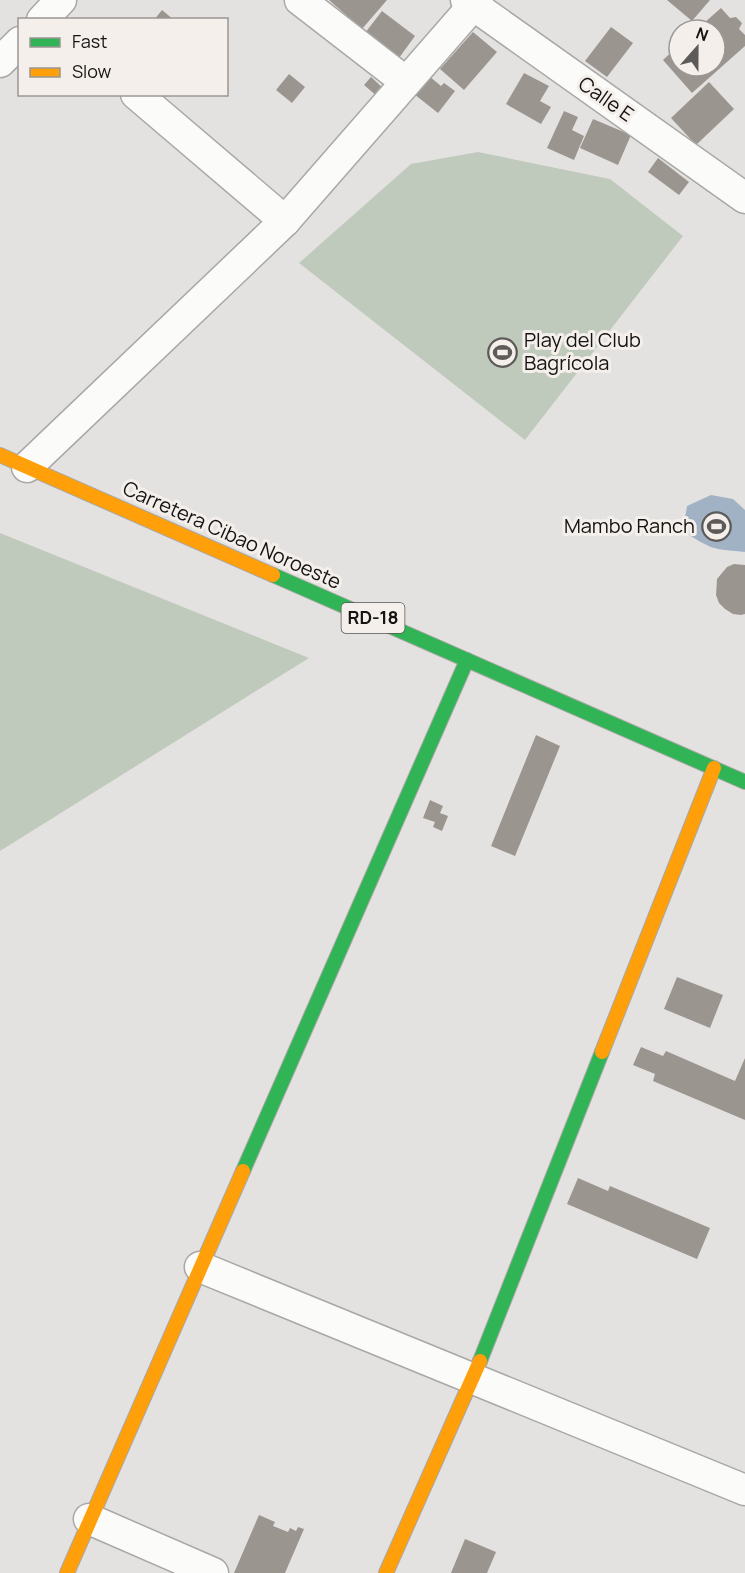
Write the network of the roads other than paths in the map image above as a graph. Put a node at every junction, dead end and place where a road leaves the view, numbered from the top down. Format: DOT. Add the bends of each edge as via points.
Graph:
graph roads {
  1 [pos="300,0"];
  2 [pos="473,2"];
  3 [pos="18,44"];
  4 [pos="0,62"];
  5 [pos="406,82"];
  6 [pos="138,96"];
  7 [pos="745,198"];
  8 [pos="285,221"];
  9 [pos="14,461"];
  10 [pos="467,660"];
  11 [pos="714,768"];
  12 [pos="745,782"];
  13 [pos="200,1267"];
  14 [pos="473,1378"];
  15 [pos="745,1490"];
  16 [pos="89,1519"];
  17 [pos="67,1573"];
  18 [pos="213,1573"];
  19 [pos="386,1573"];
  1 -- 5 [label="street"];
  2 -- 5 [label="street"];
  2 -- 7 [label="street, Calle E"];
  3 -- 4 [label="street"];
  5 -- 8 [label="street"];
  6 -- 8 [label="street"];
  8 -- 9 [label="street"];
  9 -- 10 [label="street, Carretera Cibao Noroeste / RD-18"];
  10 -- 11 [label="street, Carretera Cibao Noroeste / RD-18"];
  10 -- 13 [label="street"];
  11 -- 12 [label="street, Carretera Cibao Noroeste / RD-18"];
  11 -- 14 [label="street"];
  13 -- 14 [label="street"];
  13 -- 16 [label="street"];
  14 -- 15 [label="street"];
  14 -- 19 [label="street"];
  16 -- 17 [label="street"];
  16 -- 18 [label="street"];
}
